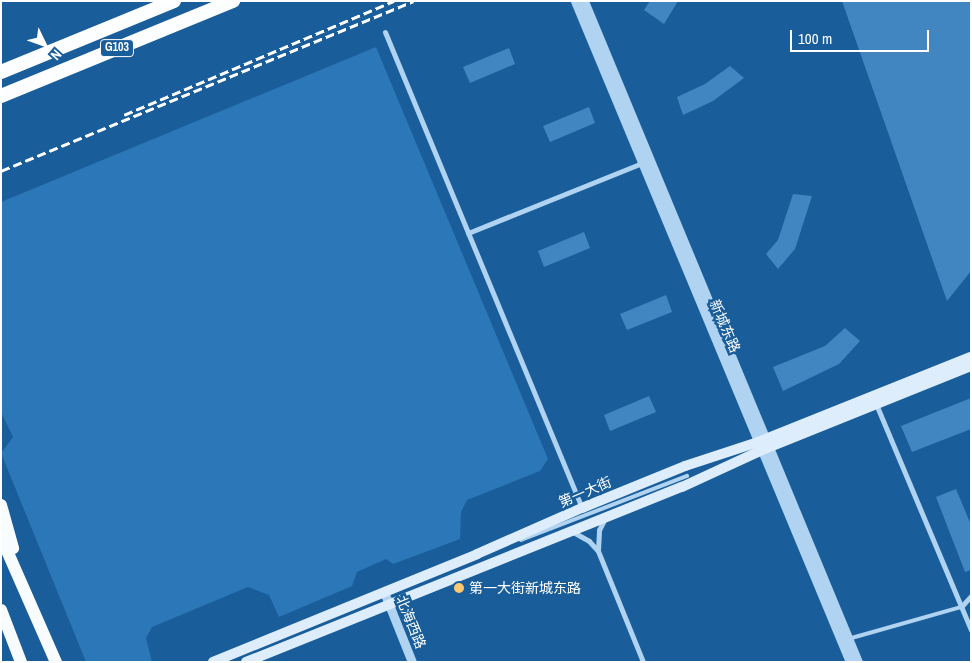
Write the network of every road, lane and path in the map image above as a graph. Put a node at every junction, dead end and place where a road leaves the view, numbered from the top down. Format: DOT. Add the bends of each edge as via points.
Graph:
graph roads {
  1 [pos="174,1"];
  2 [pos="233,1"];
  3 [pos="575,1"];
  4 [pos="584,1"];
  5 [pos="385,32"];
  6 [pos="1,72"];
  7 [pos="1,96"];
  8 [pos="646,161"];
  9 [pos="468,233"];
  10 [pos="971,356"];
  11 [pos="971,366"];
  12 [pos="876,404"];
  13 [pos="764,444"];
  14 [pos="687,476"];
  15 [pos="1,505"];
  16 [pos="582,508"];
  17 [pos="606,518"];
  18 [pos="572,532"];
  19 [pos="1,537"];
  20 [pos="598,551"];
  21 [pos="477,554"];
  22 [pos="20,575"];
  23 [pos="384,592"];
  24 [pos="971,596"];
  25 [pos="389,604"];
  26 [pos="961,607"];
  27 [pos="1,610"];
  28 [pos="971,630"];
  29 [pos="845,640"];
  30 [pos="21,662"];
  31 [pos="56,662"];
  32 [pos="213,662"];
  33 [pos="246,662"];
  34 [pos="412,662"];
  35 [pos="643,662"];
  36 [pos="850,662"];
  37 [pos="858,662"];
  1 -- 6 [label="highway, G103"];
  2 -- 7 [label="highway, G103"];
  3 -- 8 [label="street, 新城东路"];
  4 -- 8 [label="street, 新城东路"];
  5 -- 9 [label="street"];
  8 -- 9 [label="street"];
  8 -- 13 [label="street, 新城东路"];
  9 -- 16 [label="street"];
  10 -- 13 [label="main road, 第一大街"];
  11 -- 12 [label="main road, 第一大街"];
  12 -- 13 [label="main road, 第一大街"];
  12 -- 26 [label="street"];
  13 -- 16 [label="main road, 第一大街" via="685,466"];
  13 -- 17 [label="main road, 第一大街"];
  13 -- 29 [label="street, 新城东路"];
  14 -- 21 [label="lane" via="555,529"];
  15 -- 22 [label="main road"];
  16 -- 21 [label="main road, 第一大街"];
  17 -- 18 [label="main road, 第一大街"];
  17 -- 20 [label="street" via="599,530"];
  18 -- 20 [label="street" via="589,541"];
  18 -- 25 [label="main road, 第一大街"];
  19 -- 22 [label="main road"];
  20 -- 35 [label="street"];
  21 -- 23 [label="main road, 第一大街"];
  22 -- 31 [label="main road"];
  23 -- 25 [label="street, 北海西路"];
  23 -- 32 [label="main road, 第一大街"];
  24 -- 26 [label="street"];
  25 -- 33 [label="main road, 第一大街"];
  25 -- 34 [label="street, 北海西路"];
  26 -- 28 [label="street"];
  26 -- 29 [label="lane"];
  27 -- 30 [label="main road"];
  29 -- 36 [label="street, 新城东路"];
  29 -- 37 [label="street, 新城东路"];
}
